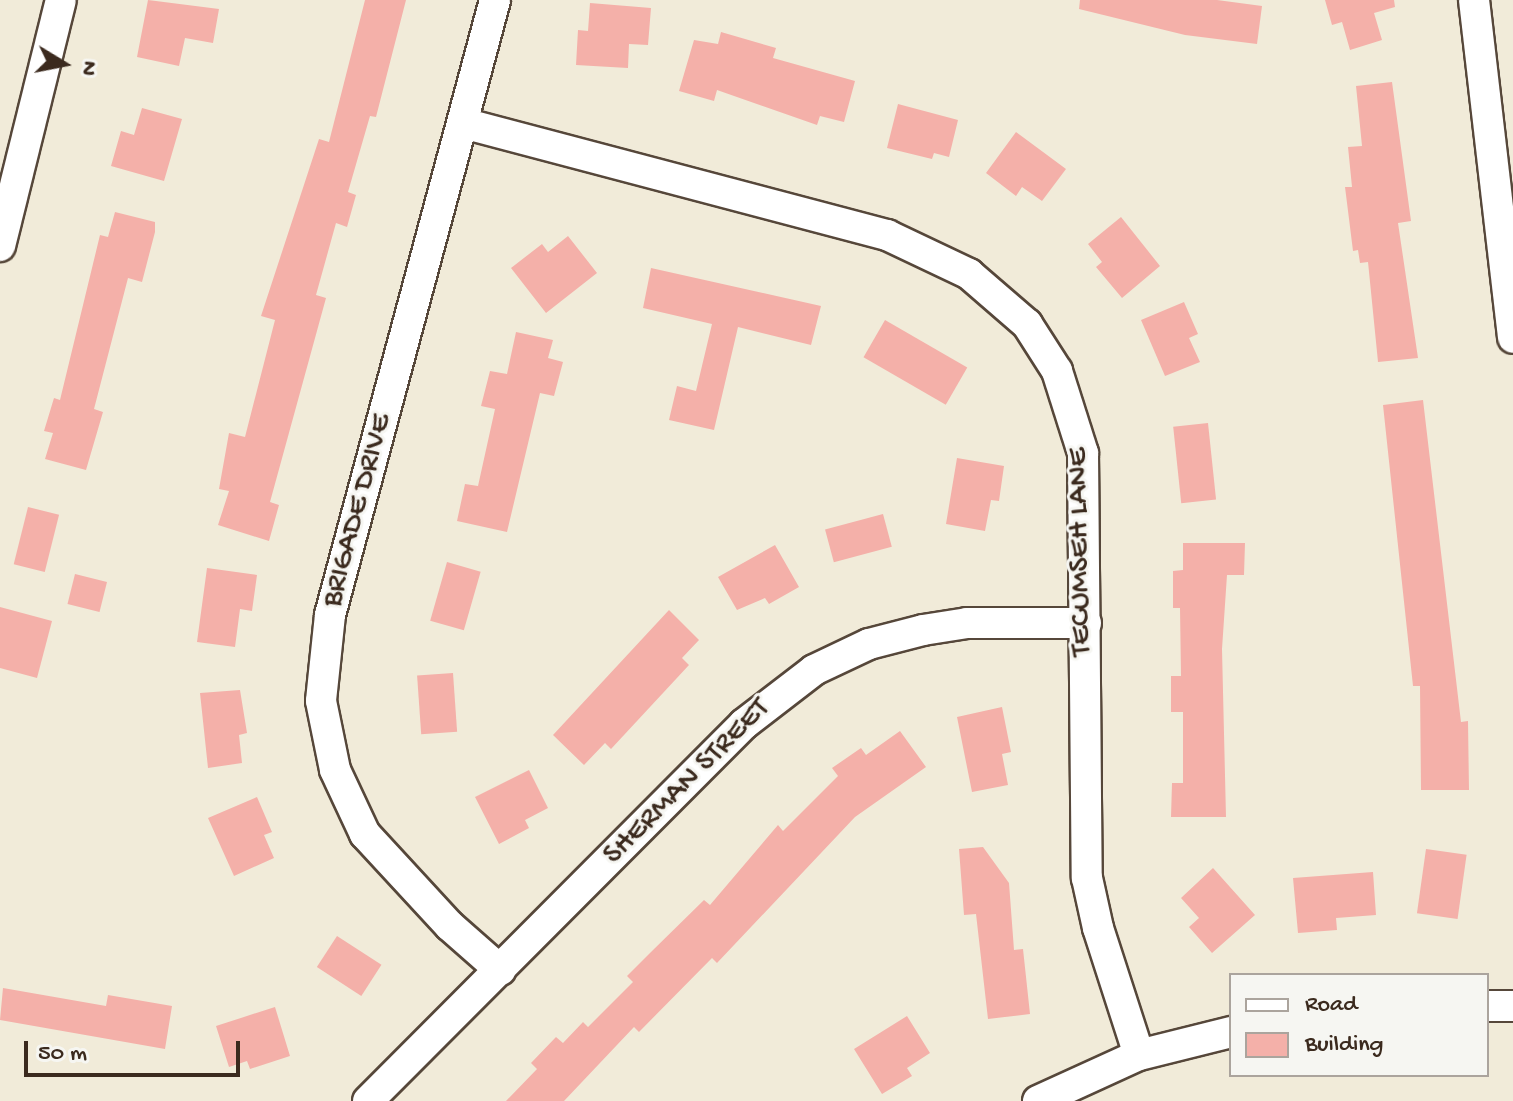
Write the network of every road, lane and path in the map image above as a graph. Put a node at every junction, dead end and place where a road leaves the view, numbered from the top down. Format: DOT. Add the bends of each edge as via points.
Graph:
graph roads {
  1 [pos="61,0"];
  2 [pos="495,0"];
  3 [pos="1474,0"];
  4 [pos="463,123"];
  5 [pos="0,246"];
  6 [pos="1513,338"];
  7 [pos="1086,623"];
  8 [pos="500,970"];
  9 [pos="1489,1006"];
  10 [pos="1513,1006"];
  11 [pos="1229,1032"];
  12 [pos="1139,1055"];
  13 [pos="368,1101"];
  14 [pos="1038,1101"];
  1 -- 5 [label="street"];
  2 -- 4 [label="street, BRIGADE DRIVE"];
  3 -- 6 [label="street"];
  4 -- 7 [label="street, TECUMSEH LANE" via="887,235 919,247 994,292 1047,353 1077,421 1085,494"];
  4 -- 8 [label="street, BRIGADE DRIVE" via="330,615 321,701 335,770 365,834 450,926"];
  7 -- 8 [label="street, SHERMAN STREET" via="967,623 923,630 869,644 814,670 744,724"];
  7 -- 12 [label="street, TECUMSEH LANE" via="1087,878"];
  8 -- 13 [label="street, SHERMAN STREET"];
  9 -- 10 [label="street"];
  11 -- 12 [label="street"];
  12 -- 14 [label="street"];
}
